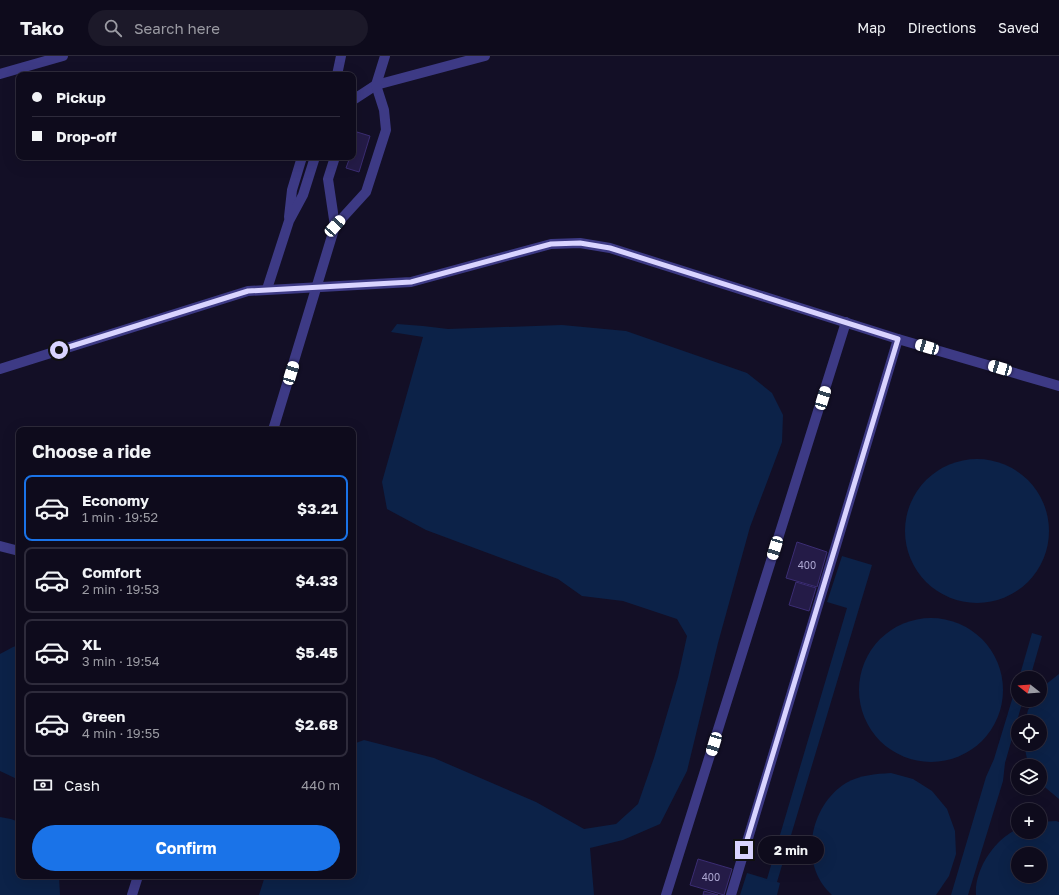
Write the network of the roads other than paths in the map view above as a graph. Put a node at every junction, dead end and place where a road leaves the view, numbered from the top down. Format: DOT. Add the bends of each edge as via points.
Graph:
graph roads {
  1 [pos="63,56"];
  2 [pos="341,56"];
  3 [pos="385,56"];
  4 [pos="485,56"];
  5 [pos="338,72"];
  6 [pos="0,74"];
  7 [pos="376,85"];
  8 [pos="356,98"];
  9 [pos="301,160"];
  10 [pos="314,160"];
  11 [pos="334,160"];
  12 [pos="289,221"];
  13 [pos="335,226"];
  14 [pos="317,287"];
  15 [pos="267,289"];
  16 [pos="846,322"];
  17 [pos="898,339"];
  18 [pos="0,368"];
  19 [pos="1059,386"];
  20 [pos="274,427"];
  21 [pos="0,546"];
  22 [pos="16,550"];
  23 [pos="137,879"];
  24 [pos="132,895"];
  25 [pos="666,895"];
  26 [pos="731,895"];
  1 -- 6 [label="street"];
  2 -- 5 [label="street"];
  3 -- 7 [label="street"];
  4 -- 7 [label="street"];
  7 -- 8 [label="street"];
  7 -- 13 [label="street" via="384,110 386,130 366,192"];
  9 -- 12 [label="street" via="292,190"];
  10 -- 12 [label="street" via="303,196"];
  11 -- 13 [label="street" via="328,179"];
  12 -- 15 [label="street"];
  13 -- 14 [label="street"];
  14 -- 15 [label="street"];
  14 -- 16 [label="street" via="411,282 551,244 580,243 610,248"];
  14 -- 20 [label="street"];
  15 -- 18 [label="street" via="248,291"];
  16 -- 17 [label="street"];
  16 -- 25 [label="street"];
  17 -- 19 [label="street"];
  17 -- 26 [label="street"];
  21 -- 22 [label="street"];
  23 -- 24 [label="street"];
}
